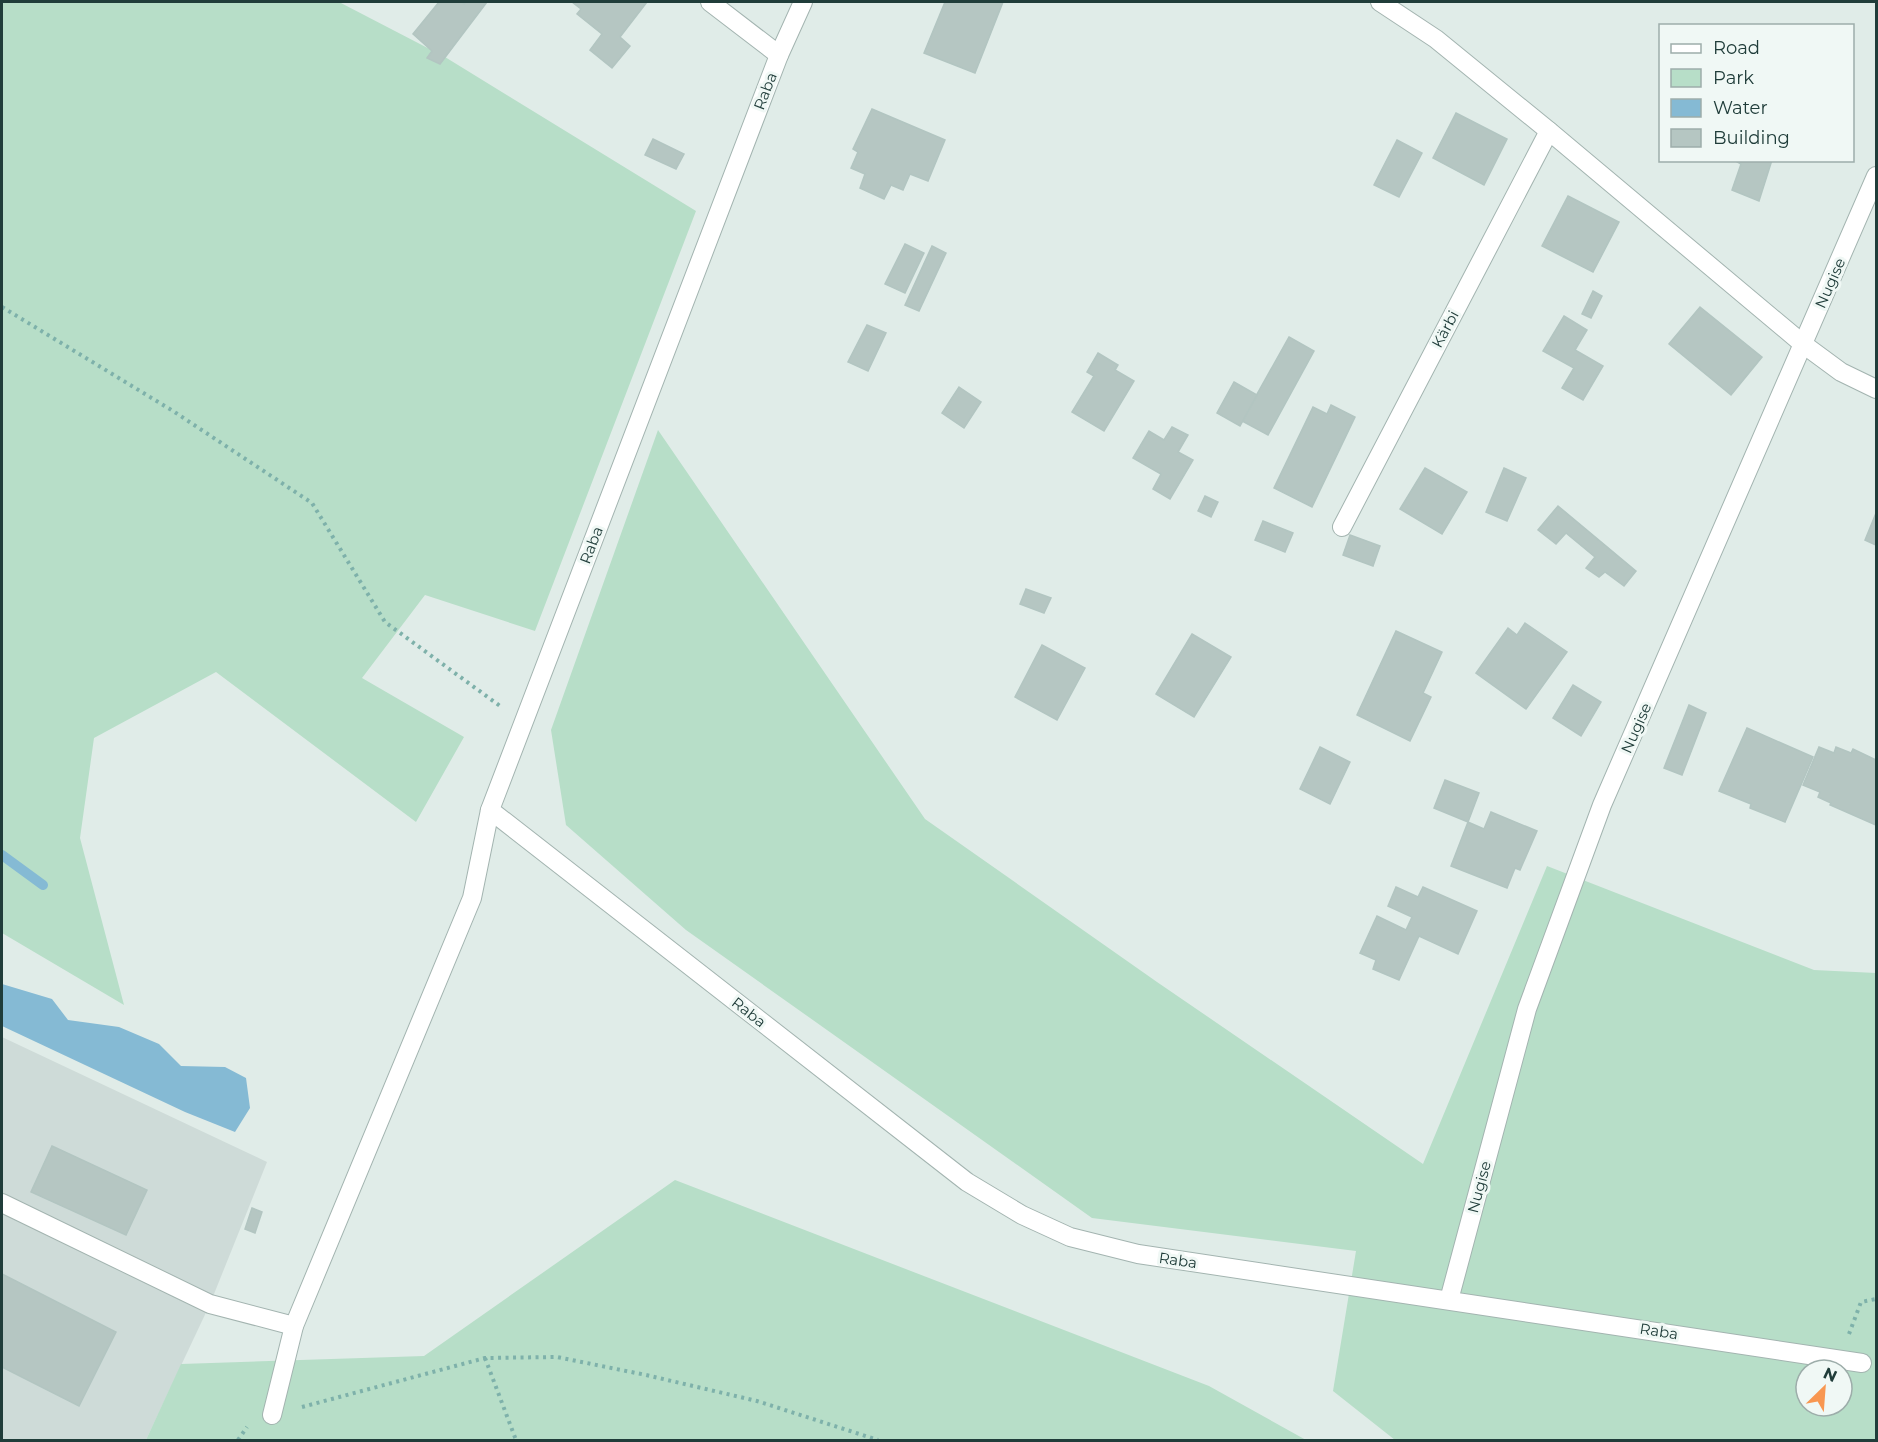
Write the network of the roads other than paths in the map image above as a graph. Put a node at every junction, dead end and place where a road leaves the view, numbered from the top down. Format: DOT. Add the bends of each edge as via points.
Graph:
graph roads {
  1 [pos="710,2"];
  2 [pos="803,2"];
  3 [pos="1380,2"];
  4 [pos="779,55"];
  5 [pos="1549,130"];
  6 [pos="1876,176"];
  7 [pos="1803,344"];
  8 [pos="1876,390"];
  9 [pos="1342,527"];
  10 [pos="490,810"];
  11 [pos="2,1203"];
  12 [pos="1449,1300"];
  13 [pos="294,1326"];
  14 [pos="1862,1363"];
  15 [pos="272,1415"];
  1 -- 4 [label="street"];
  2 -- 4 [label="street, Raba"];
  3 -- 5 [label="street" via="1436,39"];
  4 -- 10 [label="street, Raba"];
  5 -- 7 [label="street"];
  5 -- 9 [label="street, Kärbi"];
  6 -- 7 [label="street, Nugise"];
  7 -- 8 [label="street" via="1841,372"];
  7 -- 12 [label="street, Nugise" via="1602,805 1527,1009"];
  10 -- 12 [label="street, Raba" via="968,1182 1022,1215 1071,1237 1138,1254"];
  10 -- 13 [label="street" via="472,898"];
  11 -- 13 [label="street" via="210,1304"];
  12 -- 14 [label="street, Raba"];
  13 -- 15 [label="street"];
}
